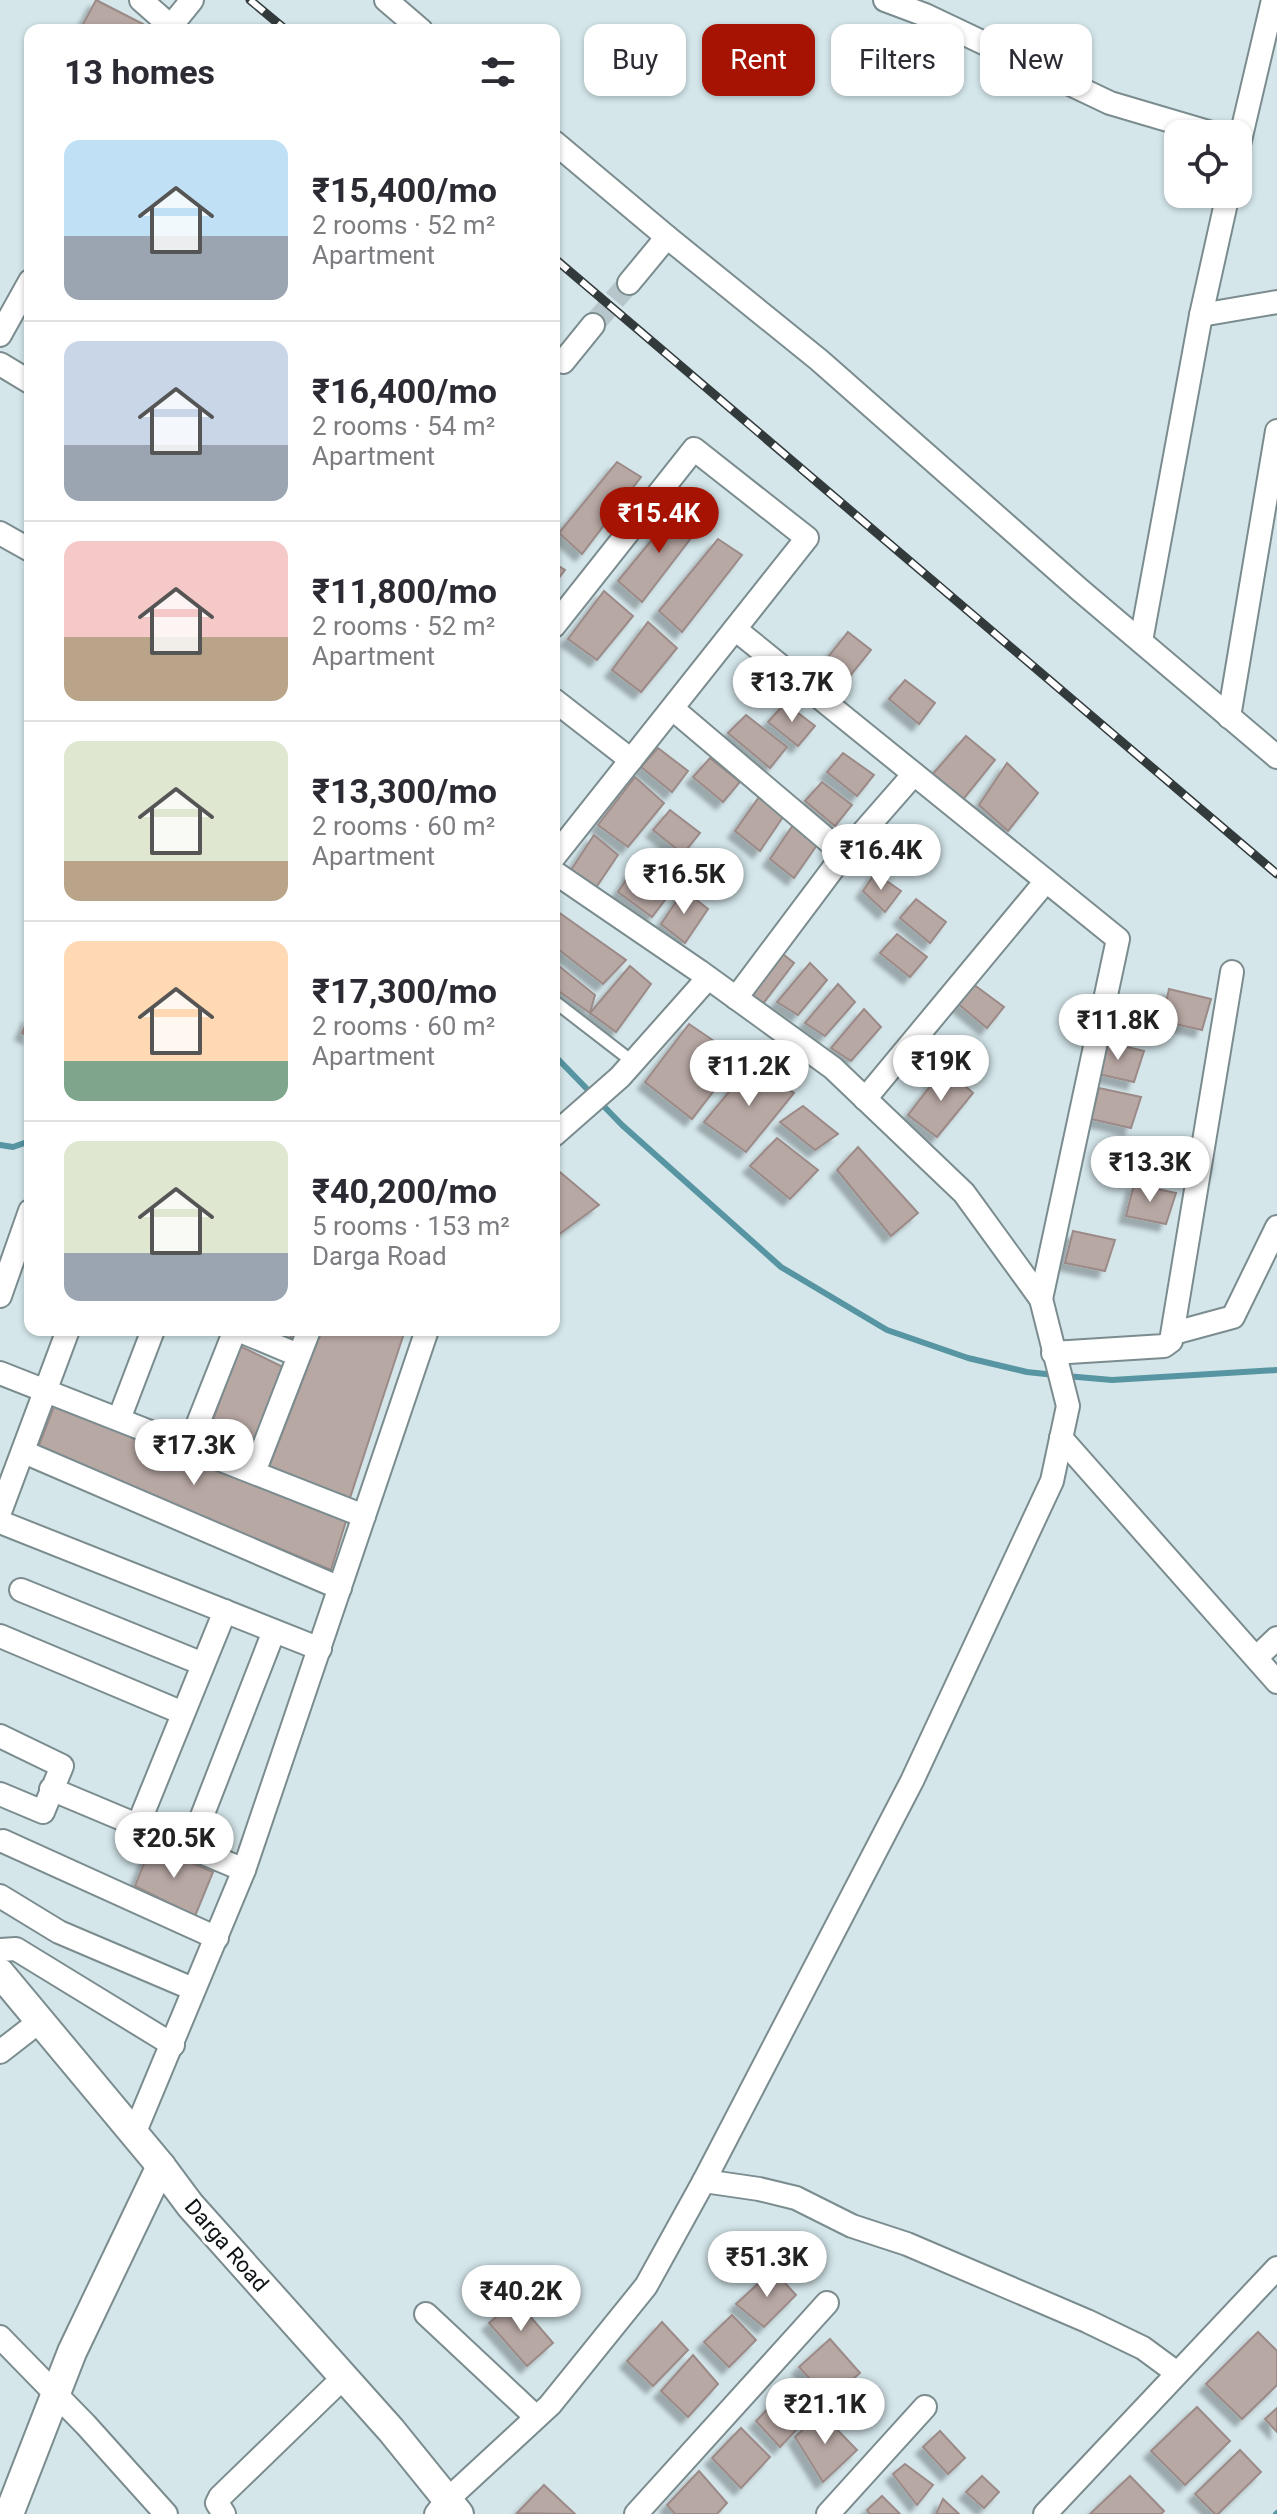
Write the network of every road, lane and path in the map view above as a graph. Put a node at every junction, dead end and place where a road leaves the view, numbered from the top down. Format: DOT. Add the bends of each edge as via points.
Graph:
graph roads {
  1 [pos="141,0"];
  2 [pos="192,0"];
  3 [pos="386,0"];
  4 [pos="885,0"];
  5 [pos="1273,0"];
  6 [pos="931,8"];
  7 [pos="168,24"];
  8 [pos="176,24"];
  9 [pos="414,24"];
  10 [pos="1168,120"];
  11 [pos="1245,120"];
  12 [pos="560,147"];
  13 [pos="1225,208"];
  14 [pos="667,237"];
  15 [pos="629,283"];
  16 [pos="24,292"];
  17 [pos="1277,302"];
  18 [pos="1201,315"];
  19 [pos="593,325"];
  20 [pos="0,335"];
  21 [pos="560,360"];
  22 [pos="0,364"];
  23 [pos="24,378"];
  24 [pos="1277,431"];
  25 [pos="0,533"];
  26 [pos="24,547"];
  27 [pos="560,618"];
  28 [pos="735,629"];
  29 [pos="1141,641"];
  30 [pos="560,705"];
  31 [pos="673,709"];
  32 [pos="1229,717"];
  33 [pos="1277,757"];
  34 [pos="631,760"];
  35 [pos="914,774"];
  36 [pos="560,849"];
  37 [pos="844,854"];
  38 [pos="560,876"];
  39 [pos="1046,881"];
  40 [pos="1232,972"];
  41 [pos="708,978"];
  42 [pos="736,998"];
  43 [pos="560,1007"];
  44 [pos="627,1069"];
  45 [pos="865,1099"];
  46 [pos="561,1129"];
  47 [pos="1277,1227"];
  48 [pos="24,1228"];
  49 [pos="0,1296"];
  50 [pos="1041,1299"];
  51 [pos="1174,1333"];
  52 [pos="66,1336"];
  53 [pos="151,1336"];
  54 [pos="235,1336"];
  55 [pos="252,1336"];
  56 [pos="306,1336"];
  57 [pos="425,1336"];
  58 [pos="298,1355"];
  59 [pos="1054,1357"];
  60 [pos="0,1373"];
  61 [pos="46,1389"];
  62 [pos="119,1419"];
  63 [pos="1061,1438"];
  64 [pos="189,1446"];
  65 [pos="24,1452"];
  66 [pos="254,1472"];
  67 [pos="0,1512"];
  68 [pos="364,1516"];
  69 [pos="0,1522"];
  70 [pos="340,1588"];
  71 [pos="21,1590"];
  72 [pos="225,1611"];
  73 [pos="274,1631"];
  74 [pos="0,1636"];
  75 [pos="1277,1638"];
  76 [pos="320,1649"];
  77 [pos="1257,1657"];
  78 [pos="203,1664"];
  79 [pos="1277,1682"];
  80 [pos="183,1713"];
  81 [pos="0,1736"];
  82 [pos="51,1789"];
  83 [pos="0,1794"];
  84 [pos="31,1809"];
  85 [pos="138,1825"];
  86 [pos="2,1843"];
  87 [pos="190,1847"];
  88 [pos="244,1870"];
  89 [pos="0,1896"];
  90 [pos="217,1938"];
  91 [pos="0,1950"];
  92 [pos="0,1973"];
  93 [pos="193,1989"];
  94 [pos="40,2021"];
  95 [pos="173,2045"];
  96 [pos="0,2052"];
  97 [pos="134,2134"];
  98 [pos="161,2166"];
  99 [pos="704,2181"];
  100 [pos="1277,2268"];
  101 [pos="827,2303"];
  102 [pos="426,2314"];
  103 [pos="0,2337"];
  104 [pos="1177,2373"];
  105 [pos="344,2377"];
  106 [pos="56,2393"];
  107 [pos="925,2407"];
  108 [pos="536,2417"];
  109 [pos="447,2509"];
  110 [pos="9,2514"];
  111 [pos="166,2514"];
  112 [pos="224,2514"];
  113 [pos="636,2514"];
  114 [pos="828,2514"];
  115 [pos="1045,2514"];
  1 -- 7 [label="street"];
  2 -- 8 [label="street"];
  3 -- 9 [label="street"];
  4 -- 6 [label="street"];
  5 -- 11 [label="street"];
  6 -- 10 [label="street" via="1110,103"];
  12 -- 14 [label="street"];
  13 -- 18 [label="street"];
  14 -- 15 [label="street"];
  14 -- 29 [label="street" via="819,360"];
  16 -- 20 [label="street"];
  17 -- 18 [label="street"];
  18 -- 29 [label="street"];
  19 -- 21 [label="street"];
  22 -- 23 [label="street"];
  24 -- 32 [label="street"];
  25 -- 26 [label="street"];
  27 -- 28 [label="street" via="694,449 807,538"];
  28 -- 31 [label="street"];
  28 -- 35 [label="street"];
  29 -- 32 [label="street"];
  30 -- 34 [label="street"];
  31 -- 34 [label="street"];
  31 -- 37 [label="street"];
  32 -- 33 [label="street"];
  34 -- 36 [label="street"];
  35 -- 37 [label="street"];
  35 -- 39 [label="street"];
  37 -- 42 [label="street"];
  38 -- 41 [label="street"];
  39 -- 45 [label="street"];
  39 -- 50 [label="street" via="1118,939"];
  40 -- 51 [label="street"];
  41 -- 42 [label="street"];
  41 -- 44 [label="street"];
  42 -- 45 [label="street" via="833,1068"];
  43 -- 44 [label="lane"];
  44 -- 46 [label="street"];
  45 -- 50 [label="street" via="964,1193"];
  47 -- 51 [label="street" via="1233,1317"];
  48 -- 49 [label="street"];
  50 -- 59 [label="street"];
  51 -- 59 [label="street" via="1164,1346"];
  52 -- 61 [label="street"];
  53 -- 62 [label="street"];
  54 -- 64 [label="street"];
  55 -- 58 [label="street"];
  56 -- 58 [label="street"];
  57 -- 68 [label="street"];
  58 -- 66 [label="street"];
  59 -- 63 [label="street" via="1068,1406"];
  60 -- 61 [label="street"];
  61 -- 62 [label="street"];
  61 -- 65 [label="street"];
  62 -- 64 [label="street"];
  63 -- 77 [label="street"];
  63 -- 99 [label="street" via="1052,1481 912,1781"];
  64 -- 66 [label="street"];
  65 -- 67 [label="street"];
  65 -- 70 [label="street"];
  66 -- 68 [label="street"];
  68 -- 70 [label="street"];
  69 -- 72 [label="street"];
  70 -- 76 [label="street"];
  71 -- 78 [label="street"];
  72 -- 73 [label="street"];
  72 -- 78 [label="street"];
  73 -- 76 [label="street"];
  73 -- 87 [label="street"];
  74 -- 80 [label="street"];
  75 -- 77 [label="street"];
  76 -- 88 [label="street"];
  77 -- 79 [label="street"];
  78 -- 80 [label="street"];
  80 -- 85 [label="street"];
  81 -- 82 [label="street" via="62,1766"];
  82 -- 84 [label="street" via="43,1812"];
  82 -- 85 [label="street"];
  83 -- 84 [label="street"];
  84 -- 86 [label="street"];
  85 -- 87 [label="street"];
  86 -- 90 [label="street"];
  87 -- 88 [label="street"];
  88 -- 90 [label="street"];
  89 -- 93 [label="street" via="59,1932"];
  90 -- 93 [label="street"];
  91 -- 95 [label="street" via="16,1949"];
  92 -- 94 [label="street, Darga Road"];
  93 -- 95 [label="street"];
  94 -- 96 [label="street"];
  94 -- 97 [label="street, Darga Road"];
  95 -- 97 [label="street"];
  97 -- 98 [label="street, Darga Road"];
  98 -- 105 [label="street, Darga Road"];
  98 -- 106 [label="street"];
  99 -- 104 [label="street" via="796,2198 1087,2321 1143,2348"];
  99 -- 108 [label="street" via="646,2286"];
  100 -- 104 [label="street"];
  101 -- 113 [label="street"];
  102 -- 108 [label="street"];
  103 -- 106 [label="street"];
  104 -- 115 [label="street"];
  105 -- 109 [label="street, Darga Road" via="391,2430"];
  105 -- 112 [label="street" via="220,2497 217,2503"];
  106 -- 110 [label="street"];
  106 -- 111 [label="street"];
  107 -- 114 [label="street"];
  108 -- 109 [label="street"];
}
